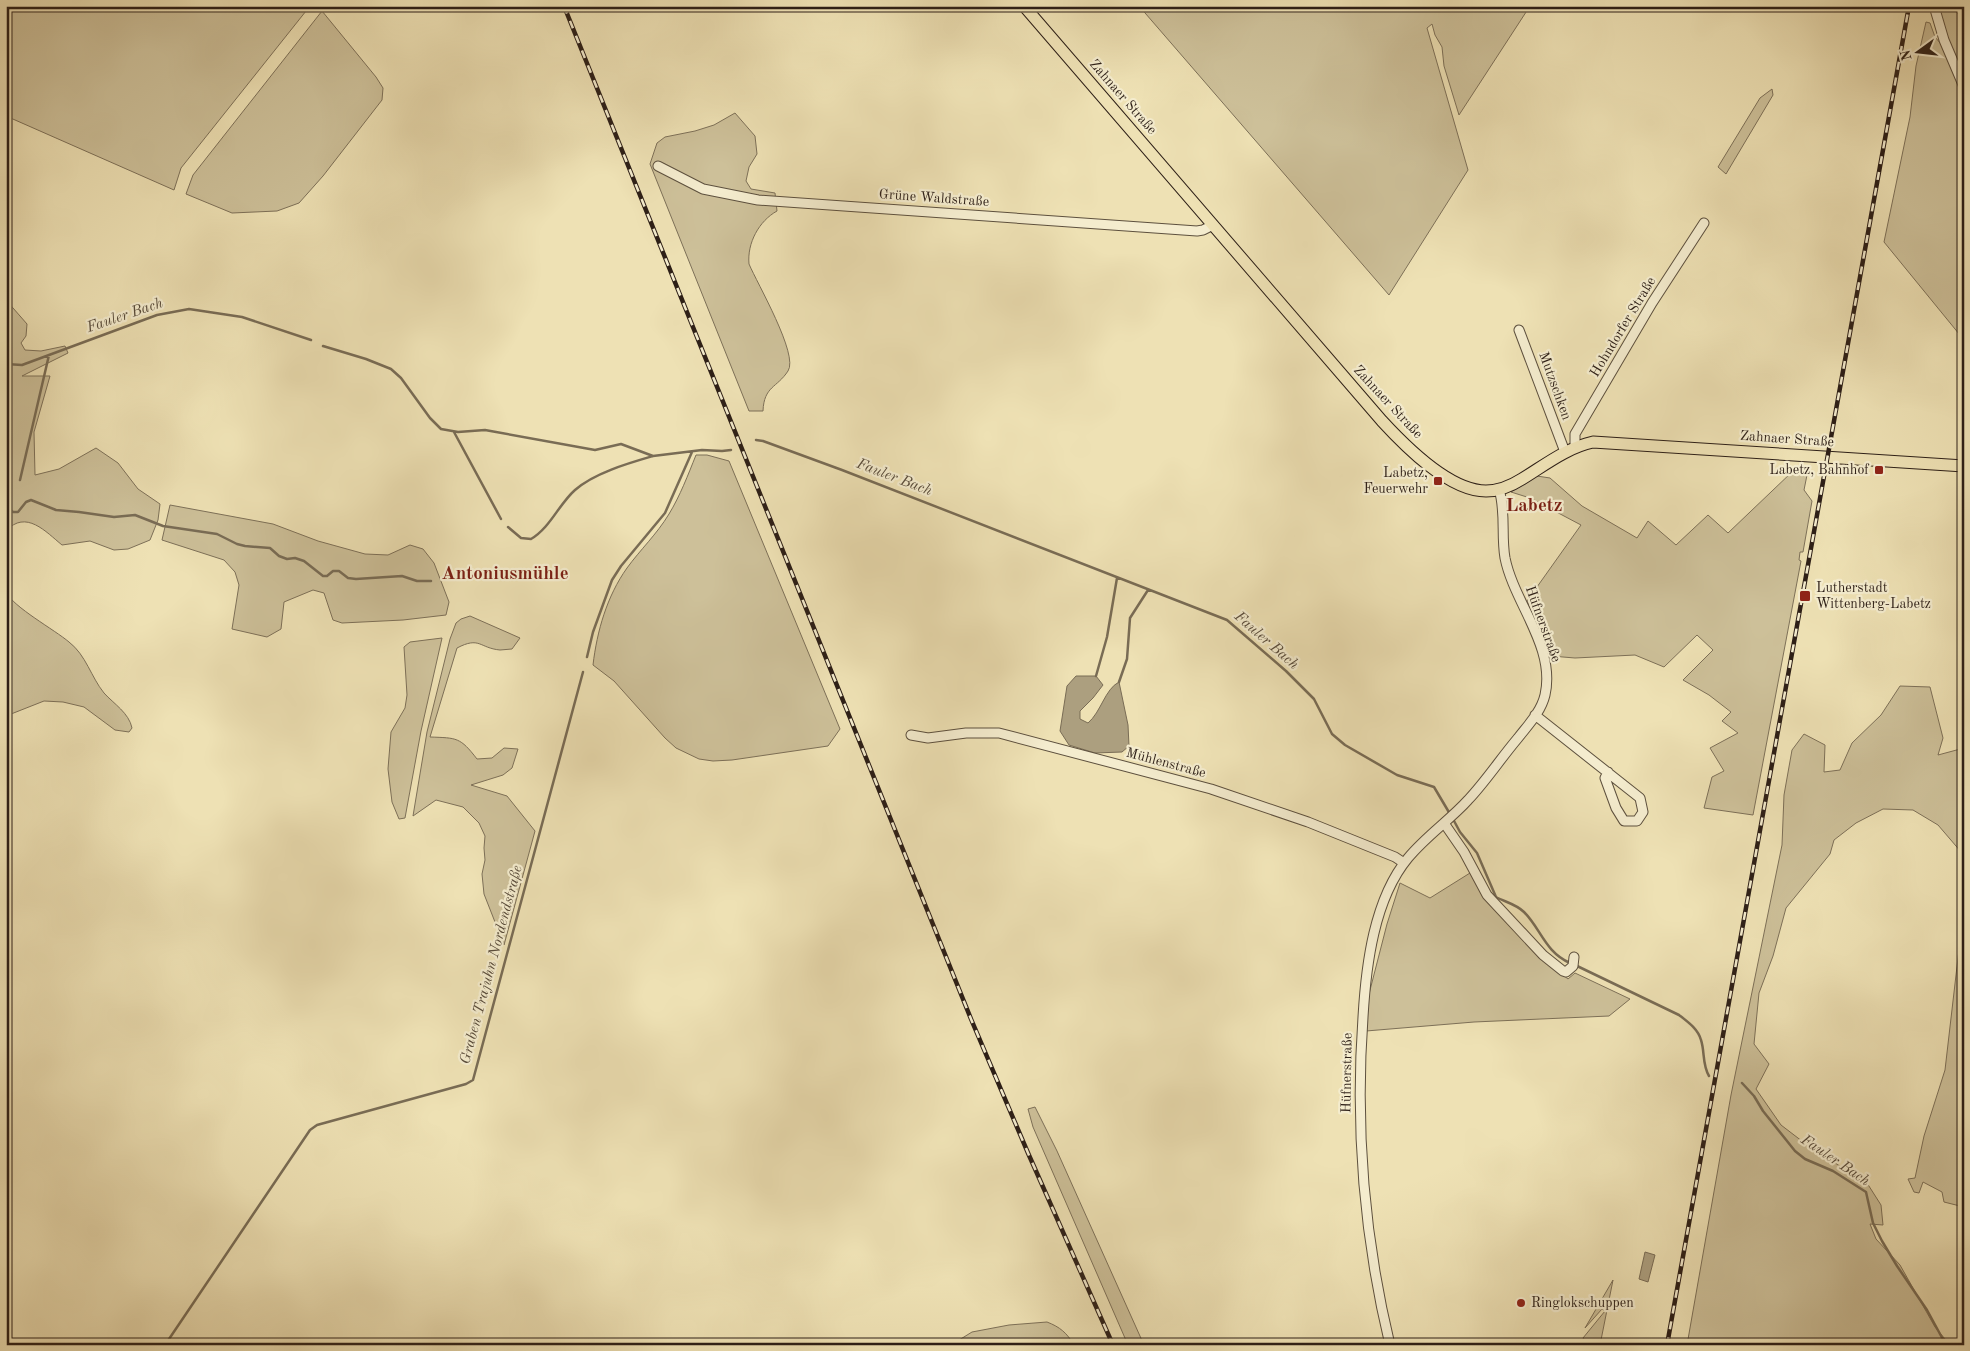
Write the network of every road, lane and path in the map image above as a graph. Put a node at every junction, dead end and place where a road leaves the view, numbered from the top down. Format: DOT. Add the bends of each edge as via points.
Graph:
graph roads {
  1 [pos="1024,6"];
  2 [pos="1934,6"];
  3 [pos="1964,87"];
  4 [pos="658,166"];
  5 [pos="1704,223"];
  6 [pos="1213,225"];
  7 [pos="1519,330"];
  8 [pos="1570,450"];
  9 [pos="1964,466"];
  10 [pos="1499,489"];
  11 [pos="1535,715"];
  12 [pos="911,734"];
  13 [pos="1608,772"];
  14 [pos="1445,822"];
  15 [pos="1404,863"];
  16 [pos="1574,956"];
  17 [pos="1390,1345"];
  1 -- 6 [label="main road, Zahnaer Straße"];
  2 -- 3 [label="street"];
  4 -- 6 [label="street, Grüne Waldstraße" via="703,189 758,200 1196,231"];
  5 -- 8 [label="street, Hohndorfer Straße" via="1652,303 1575,434"];
  6 -- 10 [label="main road, Zahnaer Straße" via="1404,443 1438,471 1463,486 1483,491"];
  7 -- 8 [label="street, Mutzschken"];
  8 -- 9 [label="main road, Zahnaer Straße" via="1602,442"];
  8 -- 10 [label="main road, Zahnaer Straße"];
  10 -- 11 [label="street, Hüfnerstraße" via="1505,558 1545,663 1545,693"];
  11 -- 13 [label="street"];
  11 -- 14 [label="street, Hüfnerstraße" via="1481,785"];
  12 -- 15 [label="street, Mühlenstraße" via="928,738 999,733 1211,789 1298,819"];
  13 -- 13 [label="street" via="1640,798 1643,812 1637,821 1624,820 1616,808 1605,778"];
  14 -- 15 [label="street, Hüfnerstraße"];
  14 -- 16 [label="street" via="1487,895 1524,936 1563,971 1572,966"];
  15 -- 17 [label="street, Hüfnerstraße" via="1388,892 1373,938 1359,1071 1363,1189 1375,1280"];
}
